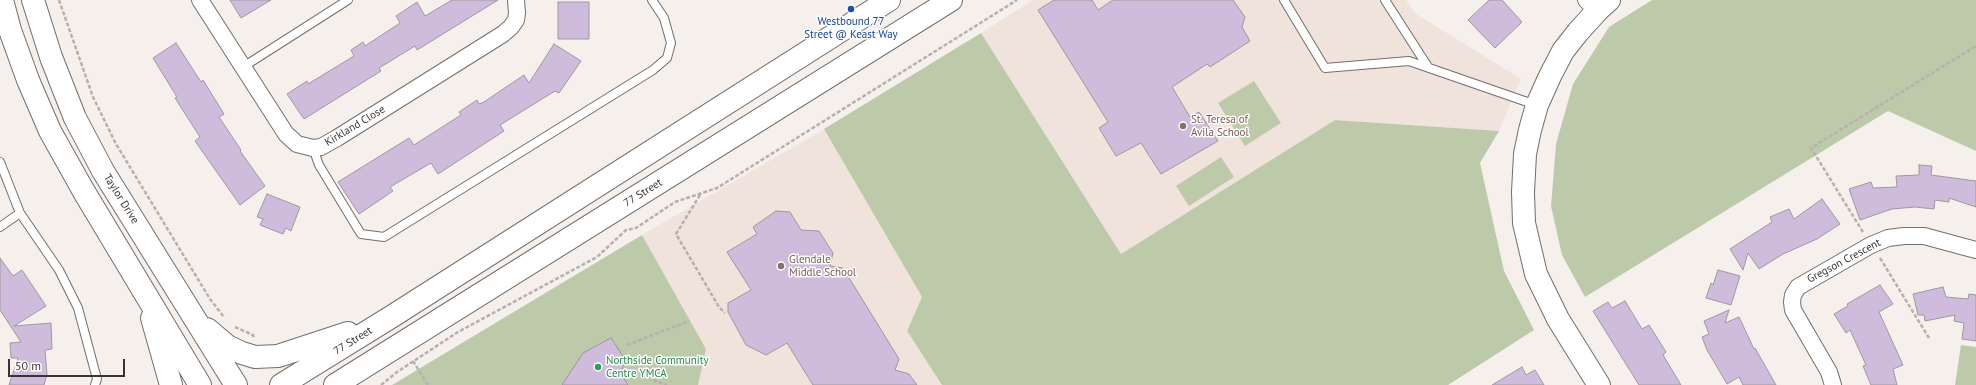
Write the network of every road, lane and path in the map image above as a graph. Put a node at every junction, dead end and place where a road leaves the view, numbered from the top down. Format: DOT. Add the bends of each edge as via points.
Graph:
graph roads {
  1 [pos="2,0"];
  2 [pos="33,0"];
  3 [pos="59,0"];
  4 [pos="200,0"];
  5 [pos="348,0"];
  6 [pos="516,0"];
  7 [pos="652,0"];
  8 [pos="889,0"];
  9 [pos="951,0"];
  10 [pos="1017,0"];
  11 [pos="1284,0"];
  12 [pos="1385,0"];
  13 [pos="1597,4"];
  14 [pos="1976,46"];
  15 [pos="243,67"];
  16 [pos="1428,67"];
  17 [pos="1537,105"];
  18 [pos="313,148"];
  19 [pos="0,162"];
  20 [pos="700,195"];
  21 [pos="20,213"];
  22 [pos="0,227"];
  23 [pos="1863,233"];
  24 [pos="1976,250"];
  25 [pos="1878,256"];
  26 [pos="145,292"];
  27 [pos="725,313"];
  28 [pos="192,315"];
  29 [pos="391,317"];
  30 [pos="226,319"];
  31 [pos="689,321"];
  32 [pos="231,325"];
  33 [pos="1929,338"];
  34 [pos="255,343"];
  35 [pos="627,345"];
  36 [pos="413,361"];
  37 [pos="372,362"];
  38 [pos="653,380"];
  39 [pos="95,385"];
  40 [pos="172,385"];
  41 [pos="200,385"];
  42 [pos="236,385"];
  43 [pos="281,385"];
  44 [pos="335,385"];
  45 [pos="345,385"];
  46 [pos="381,385"];
  47 [pos="428,385"];
  48 [pos="668,385"];
  49 [pos="1600,385"];
  50 [pos="1833,385"];
  1 -- 26 [label="main road" via="28,80 50,131 82,190"];
  2 -- 28 [label="main road, Taylor Drive" via="51,57 75,118 103,171"];
  3 -- 30 [label="path" via="93,97 116,144 210,299"];
  4 -- 15 [label="street, Kirkland Close"];
  5 -- 15 [label="lane"];
  6 -- 18 [label="street, Kirkland Close" via="516,20 503,34 337,138"];
  7 -- 18 [label="lane" via="664,18 671,43 667,58 653,70 384,237 361,234 319,165"];
  8 -- 29 [label="main road, 77 Street"];
  9 -- 37 [label="main road, 77 Street"];
  10 -- 20 [label="path" via="718,188"];
  11 -- 16 [label="lane" via="1325,68 1409,61"];
  12 -- 16 [label="lane"];
  13 -- 17 [label="main road" via="1563,51"];
  14 -- 23 [label="path" via="1811,148"];
  15 -- 18 [label="street, Kirkland Close" via="286,134 297,144"];
  16 -- 17 [label="lane"];
  17 -- 49 [label="main road" via="1525,154 1523,192 1524,222 1530,254 1543,292"];
  19 -- 21 [label="lane"];
  20 -- 27 [label="path" via="676,234 718,307"];
  20 -- 36 [label="path" via="675,202 636,228 626,230 597,257 477,322"];
  21 -- 22 [label="lane"];
  21 -- 39 [label="lane" via="59,270 78,308 96,379"];
  24 -- 50 [label="street, Gregson Crescent" via="1924,236 1888,238 1798,286 1793,294 1793,310 1829,372"];
  25 -- 33 [label="path"];
  26 -- 40 [label="main road"];
  26 -- 41 [label="main road"];
  28 -- 29 [label="main road" via="227,346 255,357 278,356 310,347"];
  28 -- 42 [label="main road, Taylor Drive"];
  29 -- 43 [label="main road, 77 Street"];
  31 -- 35 [label="path"];
  32 -- 34 [label="path" via="253,335"];
  36 -- 46 [label="path"];
  36 -- 47 [label="path"];
  37 -- 44 [label="main road, 77 Street"];
  37 -- 45 [label="main road"];
  38 -- 48 [label="path"];
}
